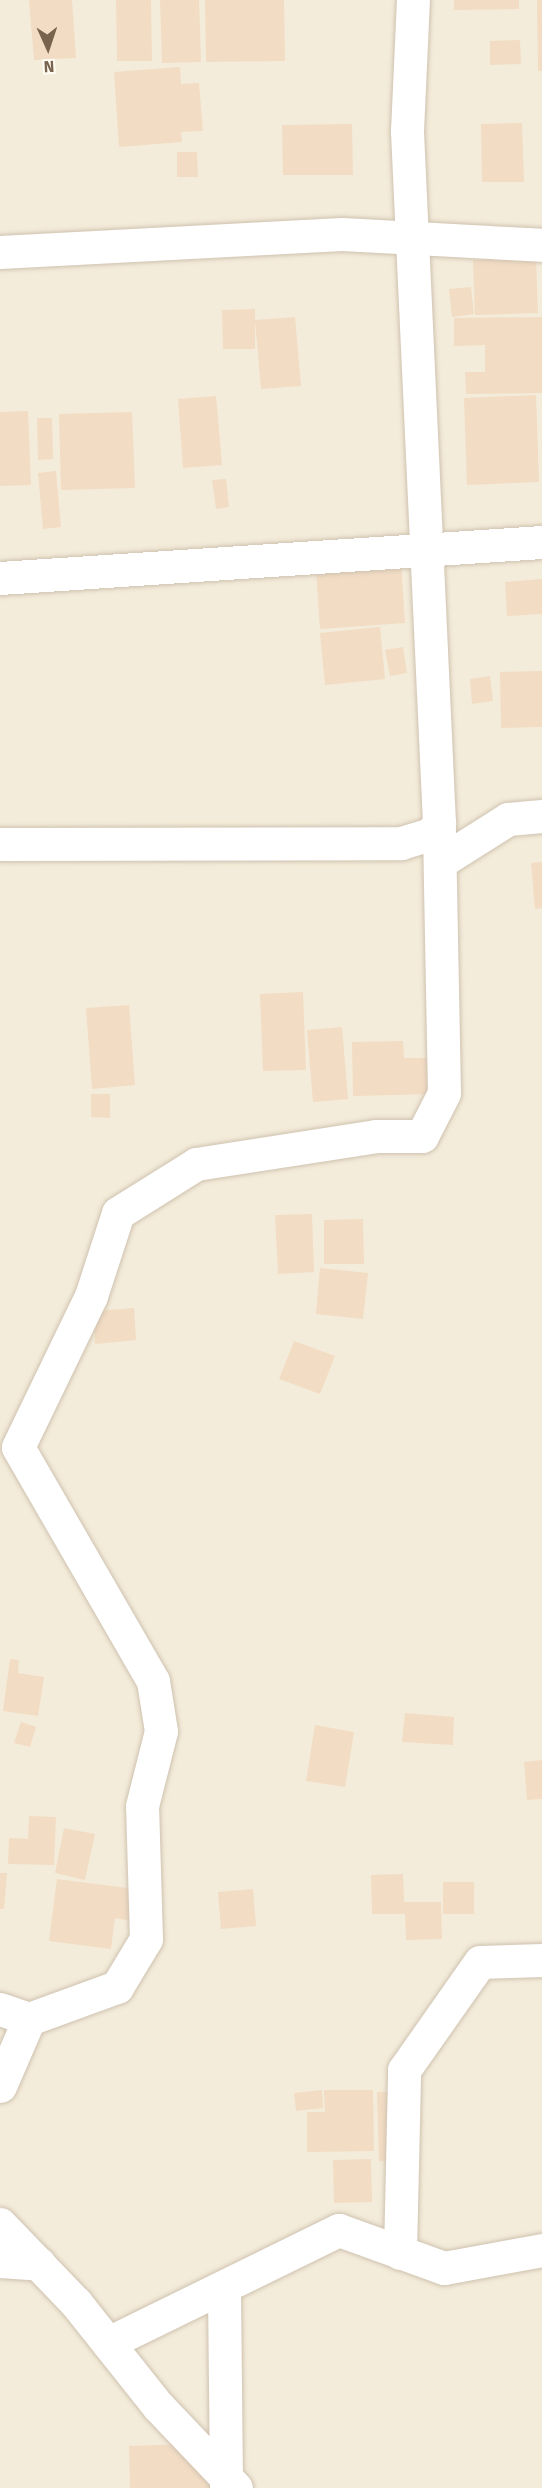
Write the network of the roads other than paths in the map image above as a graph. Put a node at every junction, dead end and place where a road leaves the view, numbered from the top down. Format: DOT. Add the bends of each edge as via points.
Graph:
graph roads {
  1 [pos="413,0"];
  2 [pos="413,238"];
  3 [pos="542,245"];
  4 [pos="0,252"];
  5 [pos="542,542"];
  6 [pos="423,550"];
  7 [pos="0,578"];
  8 [pos="542,816"];
  9 [pos="439,824"];
  10 [pos="0,844"];
  11 [pos="440,862"];
  12 [pos="542,1960"];
  13 [pos="15,2014"];
  14 [pos="0,2086"];
  15 [pos="0,2224"];
  16 [pos="542,2250"];
  17 [pos="400,2253"];
  18 [pos="0,2261"];
  19 [pos="39,2264"];
  20 [pos="224,2291"];
  21 [pos="108,2343"];
  22 [pos="229,2484"];
  1 -- 2 [label="street" via="406,131"];
  2 -- 3 [label="street"];
  2 -- 4 [label="street" via="342,234"];
  2 -- 6 [label="street"];
  5 -- 6 [label="street"];
  6 -- 7 [label="street"];
  6 -- 9 [label="street"];
  8 -- 11 [label="street" via="508,819"];
  9 -- 10 [label="street" via="431,834 401,843"];
  9 -- 11 [label="street"];
  11 -- 13 [label="street" via="444,1093 422,1136 376,1136 196,1164 118,1213 91,1296 18,1447 153,1681 161,1731 142,1806 146,1939 117,1987"];
  12 -- 17 [label="street" via="480,1962 404,2070"];
  13 -- 14 [label="street"];
  15 -- 19 [label="street"];
  16 -- 17 [label="street" via="444,2268"];
  17 -- 20 [label="street" via="339,2230"];
  18 -- 19 [label="street"];
  19 -- 21 [label="street"];
  20 -- 21 [label="street"];
  20 -- 22 [label="street"];
  21 -- 22 [label="street"];
}
